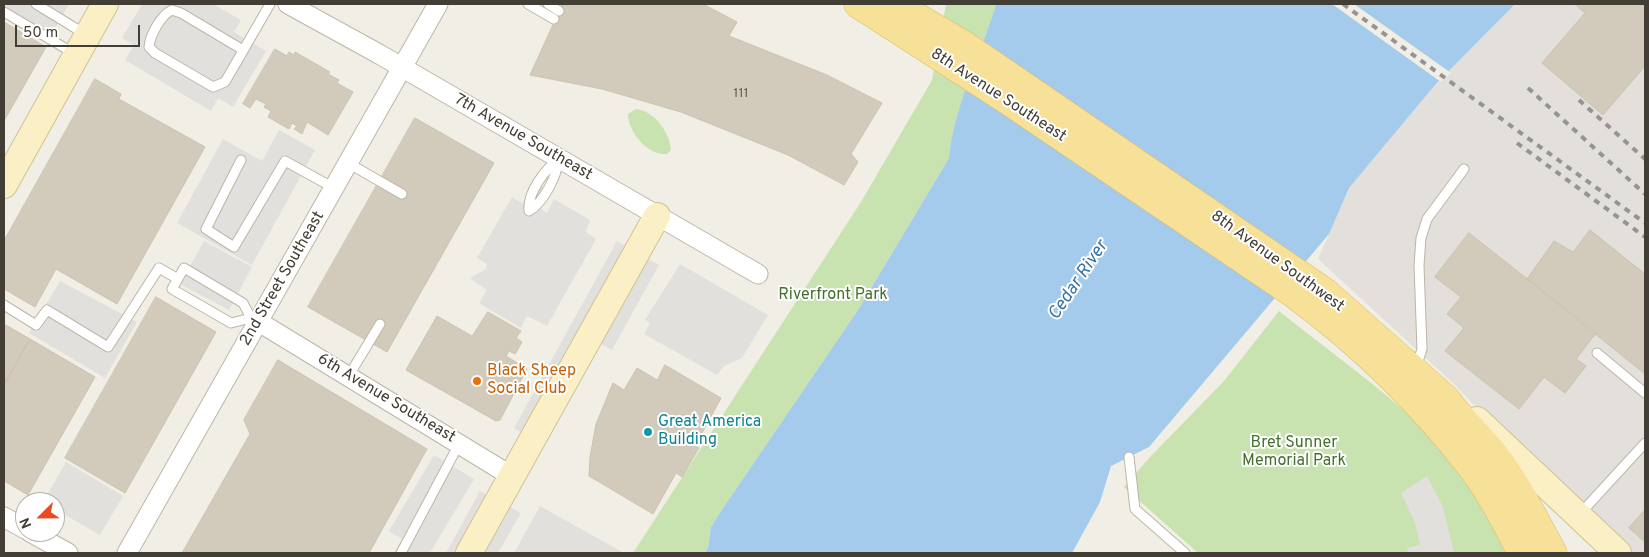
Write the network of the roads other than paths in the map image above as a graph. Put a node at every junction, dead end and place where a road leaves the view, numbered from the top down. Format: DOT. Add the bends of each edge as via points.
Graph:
graph roads {
  1 [pos="36,4"];
  2 [pos="106,4"];
  3 [pos="270,4"];
  4 [pos="288,4"];
  5 [pos="438,4"];
  6 [pos="528,4"];
  7 [pos="548,4"];
  8 [pos="858,4"];
  9 [pos="559,11"];
  10 [pos="4,12"];
  11 [pos="902,18"];
  12 [pos="554,19"];
  13 [pos="82,45"];
  14 [pos="243,50"];
  15 [pos="402,68"];
  16 [pos="559,159"];
  17 [pos="241,160"];
  18 [pos="348,163"];
  19 [pos="1464,169"];
  20 [pos="1142,179"];
  21 [pos="4,184"];
  22 [pos="334,188"];
  23 [pos="402,194"];
  24 [pos="657,216"];
  25 [pos="758,274"];
  26 [pos="178,279"];
  27 [pos="4,305"];
  28 [pos="255,320"];
  29 [pos="380,324"];
  30 [pos="1597,353"];
  31 [pos="348,377"];
  32 [pos="1409,381"];
  33 [pos="1645,393"];
  34 [pos="1446,398"];
  35 [pos="1645,443"];
  36 [pos="459,444"];
  37 [pos="1129,457"];
  38 [pos="513,477"];
  39 [pos="1579,515"];
  40 [pos="4,517"];
  41 [pos="15,523"];
  42 [pos="48,542"];
  43 [pos="68,553"];
  44 [pos="127,553"];
  45 [pos="401,553"];
  46 [pos="469,553"];
  47 [pos="1185,553"];
  48 [pos="1522,553"];
  49 [pos="1553,553"];
  50 [pos="1618,553"];
  1 -- 13 [label="lane"];
  2 -- 13 [label="street"];
  3 -- 14 [label="lane"];
  4 -- 15 [label="street, 7th Avenue Southeast"];
  5 -- 15 [label="street, 2nd Street Southeast"];
  6 -- 12 [label="lane"];
  7 -- 9 [label="lane"];
  8 -- 11 [label="main road, 8th Avenue Southeast"];
  10 -- 13 [label="lane"];
  11 -- 20 [label="main road, 8th Avenue Southeast" via="1004,98"];
  13 -- 21 [label="street"];
  14 -- 14 [label="lane" via="225,82 213,87 149,47 166,12 172,10"];
  15 -- 16 [label="street, 7th Avenue Southeast"];
  15 -- 18 [label="street, 2nd Street Southeast"];
  16 -- 16 [label="lane" via="548,167 541,179 528,204 529,211 536,207 557,174"];
  16 -- 24 [label="street, 7th Avenue Southeast"];
  17 -- 22 [label="lane" via="206,229 234,247 285,161"];
  18 -- 22 [label="street, 2nd Street Southeast"];
  18 -- 23 [label="lane"];
  19 -- 32 [label="lane" via="1427,219 1421,238 1422,350"];
  20 -- 32 [label="main road, 8th Avenue Southwest" via="1294,294 1365,340"];
  22 -- 28 [label="street, 2nd Street Southeast"];
  24 -- 25 [label="street, 7th Avenue Southeast"];
  24 -- 38 [label="street"];
  26 -- 27 [label="lane" via="159,268 108,347 47,310 36,324"];
  26 -- 28 [label="lane" via="184,268 243,303"];
  26 -- 28 [label="lane" via="172,289 231,323"];
  28 -- 31 [label="street, 6th Avenue Southeast"];
  28 -- 44 [label="street, 2nd Street Southeast"];
  29 -- 31 [label="lane"];
  30 -- 33 [label="lane"];
  31 -- 36 [label="street, 6th Avenue Southeast"];
  32 -- 34 [label="main road, 8th Avenue Southwest"];
  32 -- 48 [label="main road" via="1473,469 1504,517"];
  34 -- 39 [label="street, 8th Avenue Southwest" via="1464,408"];
  34 -- 49 [label="main road, 8th Avenue Southwest" via="1517,489"];
  35 -- 39 [label="lane"];
  36 -- 38 [label="street, 6th Avenue Southeast"];
  36 -- 45 [label="lane"];
  37 -- 47 [label="lane" via="1134,509"];
  38 -- 46 [label="street"];
  39 -- 50 [label="street, 8th Avenue Southwest"];
  40 -- 41 [label="street"];
  42 -- 43 [label="street"];
}
